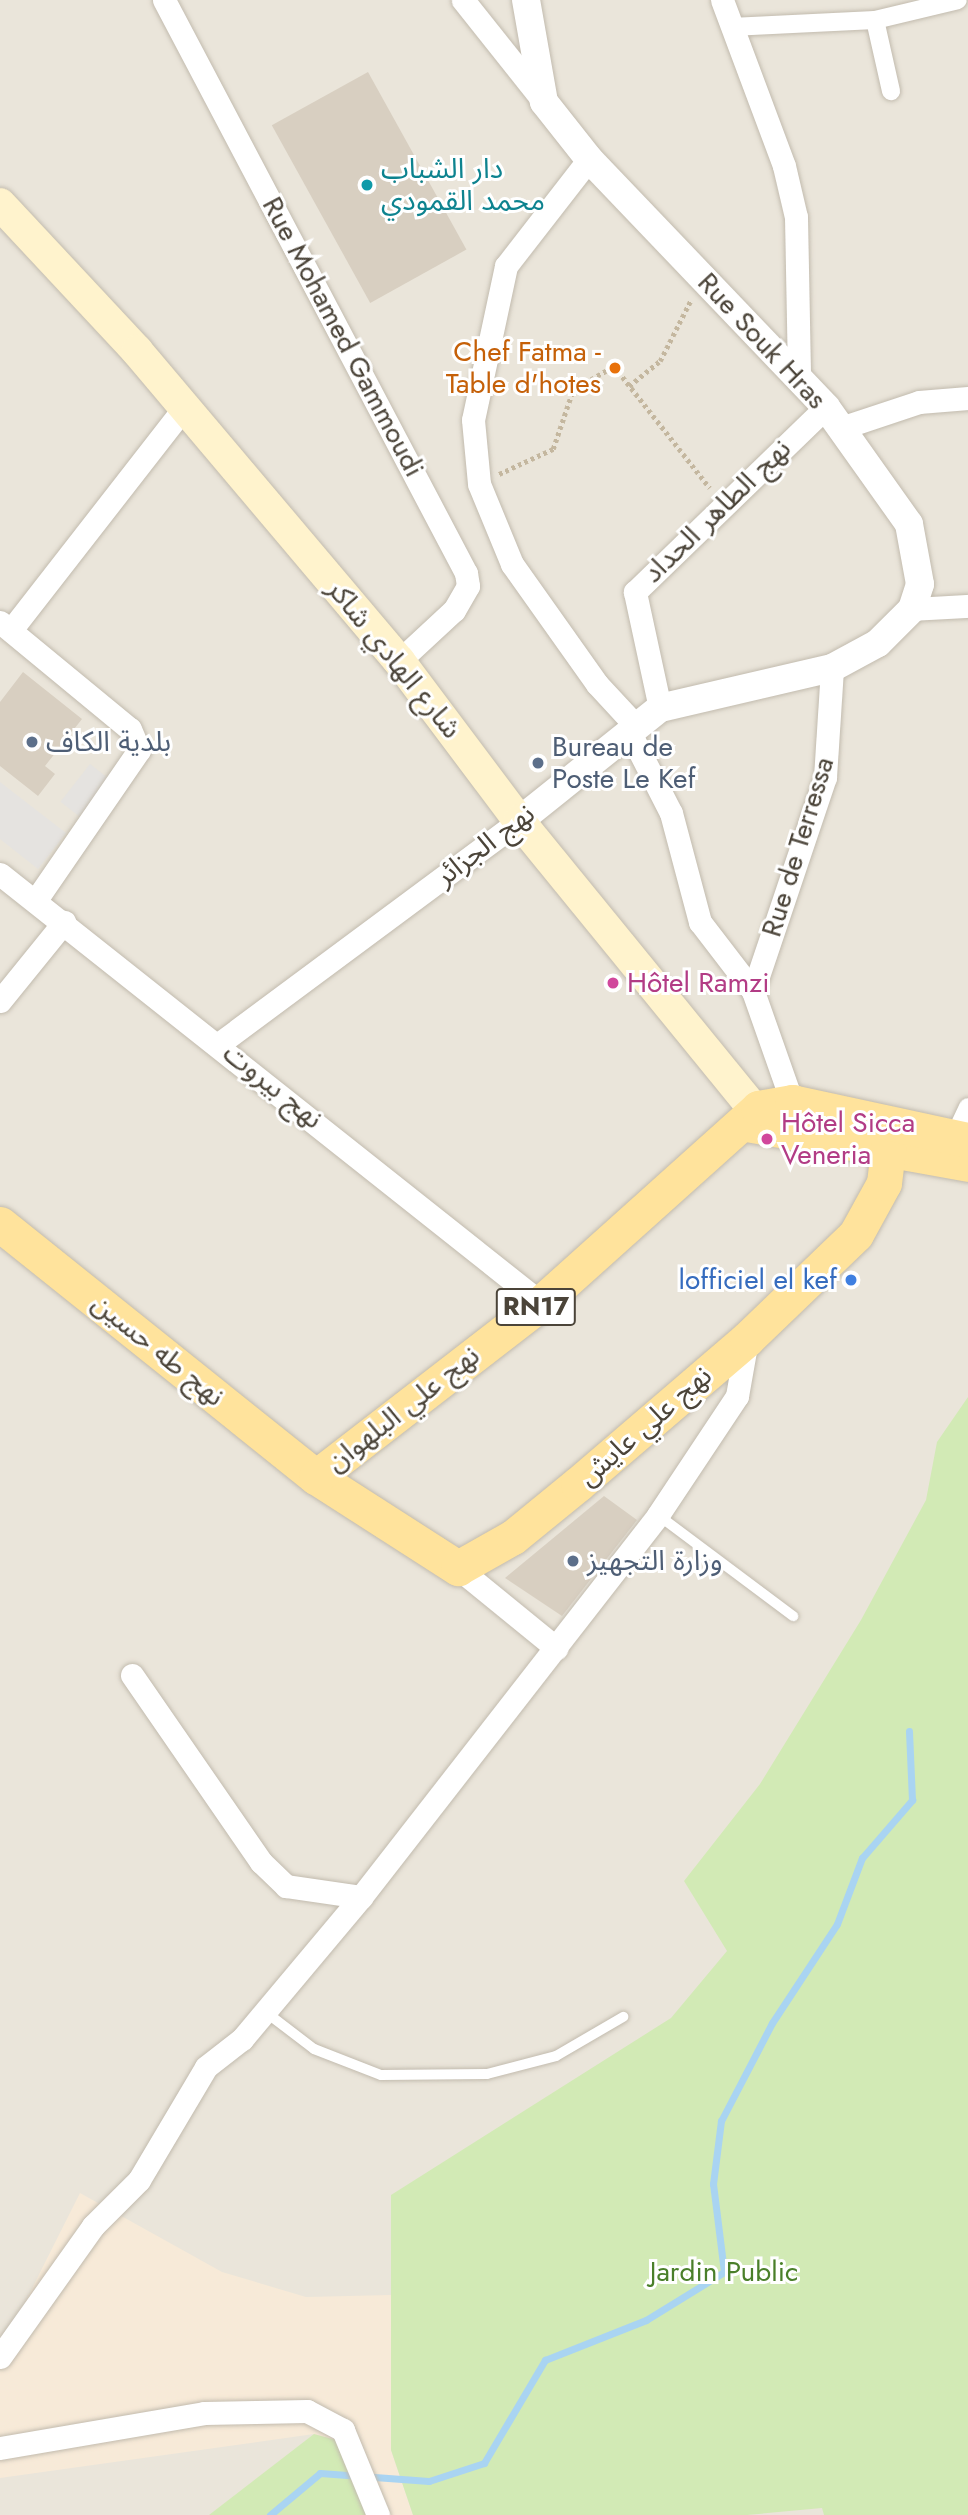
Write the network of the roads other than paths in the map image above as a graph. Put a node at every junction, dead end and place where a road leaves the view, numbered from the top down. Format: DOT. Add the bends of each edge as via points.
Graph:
graph roads {
  1 [pos="164,0"];
  2 [pos="463,0"];
  3 [pos="526,0"];
  4 [pos="722,0"];
  5 [pos="958,0"];
  6 [pos="875,20"];
  7 [pos="731,27"];
  8 [pos="891,91"];
  9 [pos="544,102"];
  10 [pos="589,159"];
  11 [pos="0,204"];
  12 [pos="799,379"];
  13 [pos="968,398"];
  14 [pos="183,409"];
  15 [pos="833,417"];
  16 [pos="968,606"];
  17 [pos="912,610"];
  18 [pos="5,626"];
  19 [pos="399,661"];
  20 [pos="832,668"];
  21 [pos="660,708"];
  22 [pos="631,727"];
  23 [pos="519,821"];
  24 [pos="0,874"];
  25 [pos="36,900"];
  26 [pos="64,922"];
  27 [pos="752,991"];
  28 [pos="0,1000"];
  29 [pos="220,1044"];
  30 [pos="792,1102"];
  31 [pos="758,1120"];
  32 [pos="889,1137"];
  33 [pos="964,1137"];
  34 [pos="3,1232"];
  35 [pos="541,1303"];
  36 [pos="747,1339"];
  37 [pos="316,1477"];
  38 [pos="657,1514"];
  39 [pos="458,1568"];
  40 [pos="793,1616"];
  41 [pos="556,1648"];
  42 [pos="132,1675"];
  43 [pos="361,1897"];
  44 [pos="263,2010"];
  45 [pos="623,2017"];
  46 [pos="0,2357"];
  47 [pos="0,2448"];
  48 [pos="377,2513"];
  1 -- 19 [label="street, Rue Mohamed Gammoudi" via="466,573 468,586 454,610"];
  2 -- 9 [label="street"];
  3 -- 9 [label="street"];
  4 -- 7 [label="street"];
  5 -- 6 [label="street"];
  6 -- 7 [label="street"];
  6 -- 8 [label="street"];
  7 -- 12 [label="street" via="785,166 796,217"];
  9 -- 10 [label="street, Rue Souk Hras"];
  10 -- 12 [label="street, Rue Souk Hras"];
  10 -- 22 [label="street" via="506,266 473,420 479,484 512,564"];
  11 -- 14 [label="main road, شارع الهادي شاكر"];
  12 -- 15 [label="street, Rue Souk Hras"];
  13 -- 15 [label="street"];
  14 -- 18 [label="street"];
  14 -- 19 [label="main road, شارع الهادي شاكر"];
  15 -- 17 [label="street, Rue Souk Hras" via="909,524 920,584"];
  15 -- 21 [label="street, نهج الطاهر الحداد" via="723,503 635,592"];
  16 -- 17 [label="street"];
  17 -- 20 [label="street, نهج الجزائر" via="878,643"];
  18 -- 25 [label="street" via="130,729 139,750"];
  19 -- 23 [label="main road, شارع الهادي شاكر"];
  20 -- 21 [label="street, نهج الجزائر"];
  20 -- 27 [label="street, Rue de Terressa" via="825,778"];
  21 -- 22 [label="street, نهج الجزائر"];
  22 -- 23 [label="street, نهج الجزائر"];
  22 -- 27 [label="street" via="671,813 700,922"];
  23 -- 29 [label="street, نهج الجزائر"];
  23 -- 31 [label="main road, شارع الهادي شاكر"];
  24 -- 25 [label="street, نهج بيروت"];
  25 -- 26 [label="street, نهج بيروت"];
  26 -- 28 [label="street"];
  26 -- 29 [label="street, نهج بيروت"];
  27 -- 30 [label="street"];
  29 -- 35 [label="street, نهج بيروت"];
  30 -- 31 [label="main road"];
  30 -- 32 [label="main road"];
  31 -- 32 [label="main road"];
  31 -- 35 [label="main road, نهج علي البلهوان / RN17"];
  32 -- 33 [label="main road"];
  32 -- 36 [label="main road, نهج علي عايش" via="877,1202 856,1234"];
  34 -- 37 [label="main road, نهج طه حسين"];
  35 -- 37 [label="main road, نهج علي البلهوان / RN17"];
  36 -- 38 [label="street" via="737,1396"];
  36 -- 39 [label="main road, نهج علي عايش" via="513,1537"];
  37 -- 39 [label="main road"];
  38 -- 40 [label="lane"];
  38 -- 41 [label="street"];
  39 -- 41 [label="street"];
  41 -- 43 [label="street"];
  42 -- 43 [label="street" via="261,1862 286,1886"];
  43 -- 44 [label="street"];
  44 -- 45 [label="lane" via="314,2049 381,2075 487,2074 556,2056"];
  44 -- 46 [label="street" via="242,2039 206,2067 146,2170 105,2210"];
  47 -- 48 [label="street" via="204,2413 307,2411 330,2419 354,2448"];
}
